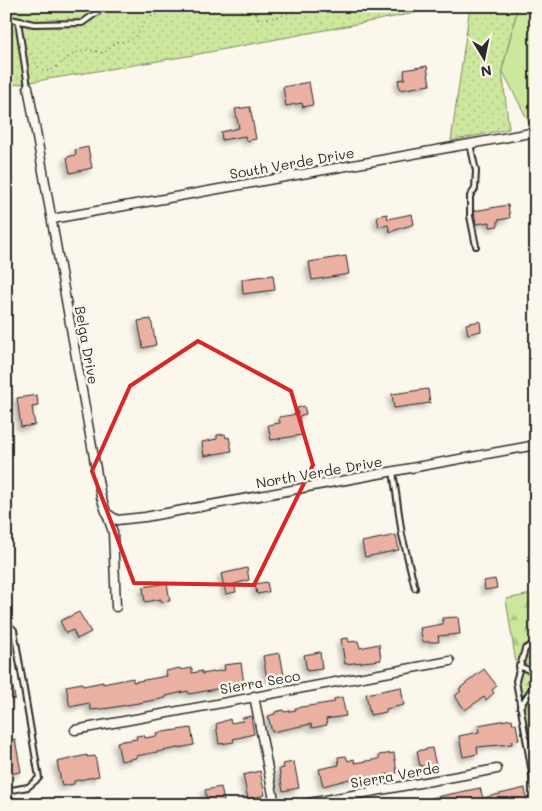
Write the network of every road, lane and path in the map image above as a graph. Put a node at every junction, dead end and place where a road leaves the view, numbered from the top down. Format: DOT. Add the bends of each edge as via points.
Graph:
graph roads {
  1 [pos="106,6"];
  2 [pos="304,6"];
  3 [pos="6,18"];
  4 [pos="18,22"];
  5 [pos="22,50"];
  6 [pos="6,51"];
  7 [pos="28,87"];
  8 [pos="536,132"];
  9 [pos="470,144"];
  10 [pos="52,219"];
  11 [pos="476,246"];
  12 [pos="536,445"];
  13 [pos="392,471"];
  14 [pos="108,514"];
  15 [pos="415,588"];
  16 [pos="116,607"];
  17 [pos="6,622"];
  18 [pos="536,642"];
  19 [pos="450,661"];
  20 [pos="519,666"];
  21 [pos="536,673"];
  22 [pos="536,682"];
  23 [pos="254,696"];
  24 [pos="520,707"];
  25 [pos="75,730"];
  26 [pos="497,769"];
  27 [pos="6,791"];
  28 [pos="536,796"];
  29 [pos="275,805"];
  30 [pos="298,805"];
  1 -- 4 [label="lane" via="82,23"];
  2 -- 5 [label="path" via="268,20 227,6 215,11 179,12 172,8 148,19 136,37 128,42 116,42 108,51 100,53 81,50 54,70 46,72 27,51"];
  3 -- 4 [label="lane"];
  4 -- 5 [label="lane"];
  5 -- 6 [label="path"];
  5 -- 7 [label="lane"];
  7 -- 10 [label="street, Belga Drive"];
  8 -- 9 [label="street, South Verde Drive"];
  9 -- 10 [label="street, South Verde Drive"];
  9 -- 11 [label="lane" via="476,171 475,189 470,196"];
  10 -- 14 [label="street, Belga Drive" via="101,497"];
  12 -- 13 [label="street, North Verde Drive"];
  13 -- 14 [label="street, North Verde Drive" via="145,517 117,520"];
  13 -- 15 [label="lane" via="402,535"];
  14 -- 16 [label="street, Belga Drive" via="113,532"];
  17 -- 27 [label="lane" via="14,630 39,778 28,788"];
  18 -- 20 [label="lane" via="525,649"];
  19 -- 23 [label="street, Sierra Seco"];
  20 -- 21 [label="lane"];
  20 -- 24 [label="lane" via="516,681"];
  22 -- 24 [label="lane"];
  23 -- 25 [label="street, Sierra Seco"];
  23 -- 29 [label="street"];
  24 -- 28 [label="lane"];
  26 -- 30 [label="street, Sierra Verde"];
}
